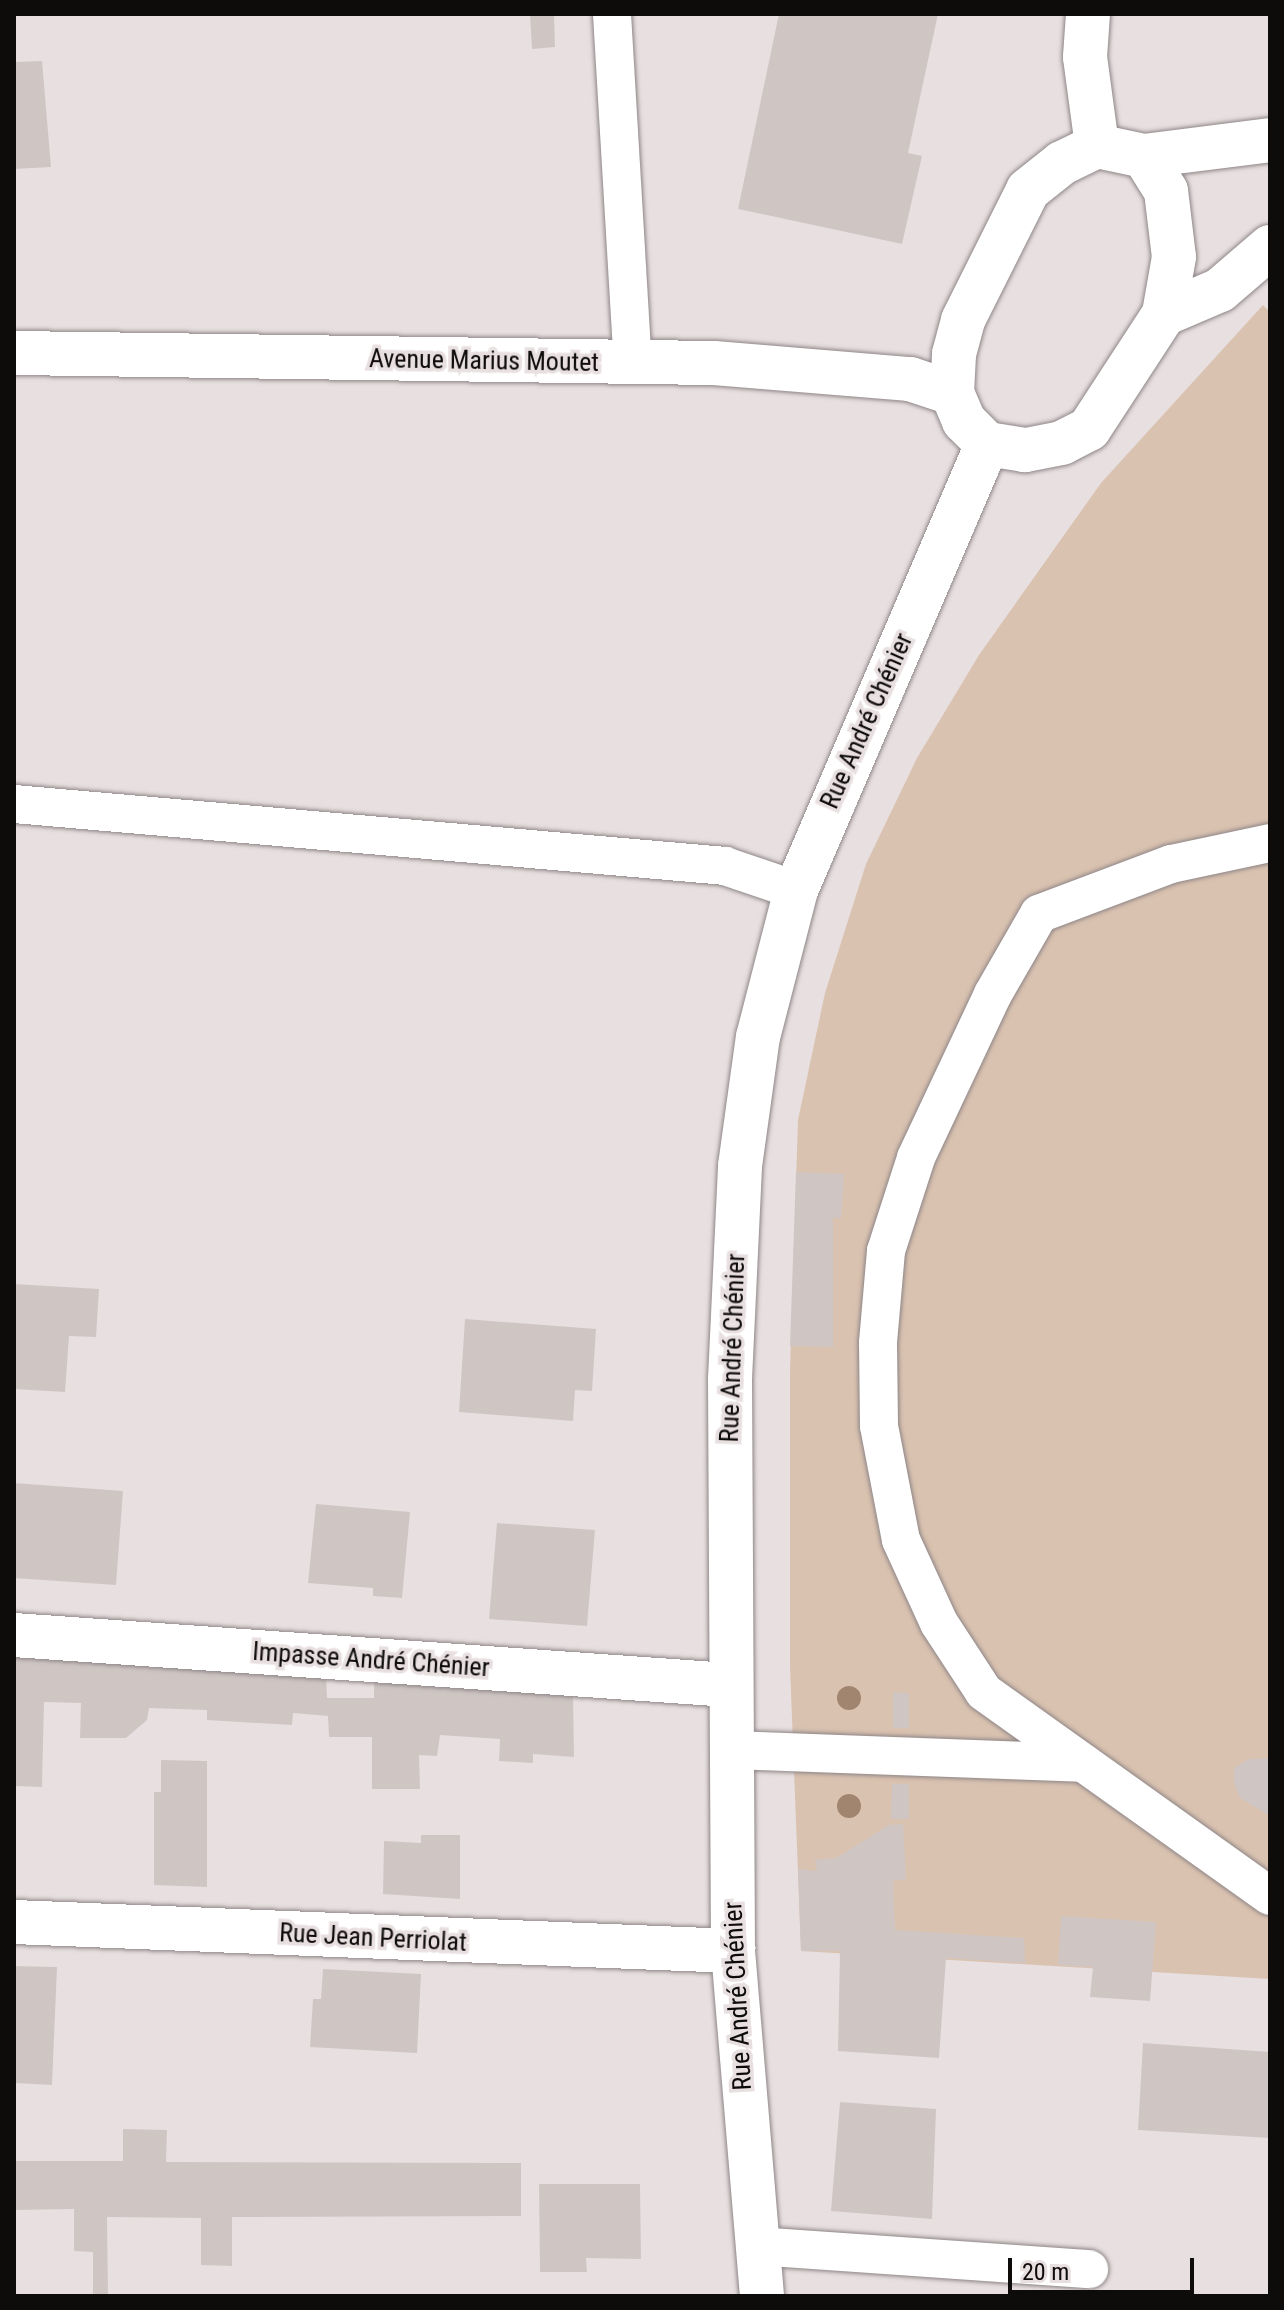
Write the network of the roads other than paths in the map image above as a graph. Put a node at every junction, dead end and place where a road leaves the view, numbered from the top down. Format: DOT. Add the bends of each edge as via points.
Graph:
graph roads {
  1 [pos="612,14"];
  2 [pos="1088,14"];
  3 [pos="1270,140"];
  4 [pos="1097,146"];
  5 [pos="1144,156"];
  6 [pos="1270,247"];
  7 [pos="1164,314"];
  8 [pos="14,353"];
  9 [pos="633,364"];
  10 [pos="952,393"];
  11 [pos="987,444"];
  12 [pos="14,804"];
  13 [pos="1270,843"];
  14 [pos="796,890"];
  15 [pos="14,1635"];
  16 [pos="729,1685"];
  17 [pos="730,1750"];
  18 [pos="1083,1763"];
  19 [pos="1270,1896"];
  20 [pos="14,1922"];
  21 [pos="733,1951"];
  22 [pos="757,2246"];
  23 [pos="1089,2269"];
  24 [pos="762,2296"];
  1 -- 9 [label="lane"];
  2 -- 4 [label="street" via="1085,57"];
  3 -- 5 [label="street"];
  4 -- 5 [label="street"];
  4 -- 10 [label="street" via="1062,163 1028,190 963,320"];
  5 -- 7 [label="street" via="1166,191 1172,219 1174,257"];
  6 -- 7 [label="street" via="1220,290"];
  7 -- 11 [label="street" via="1089,429 1062,443 1025,450"];
  8 -- 9 [label="street, Avenue Marius Moutet"];
  9 -- 10 [label="street, Avenue Marius Moutet" via="832,371 910,379"];
  10 -- 11 [label="street" via="964,421"];
  11 -- 14 [label="street, Rue André Chénier"];
  12 -- 14 [label="lane" via="725,866"];
  13 -- 18 [label="lane" via="1171,864 1039,914 993,994 916,1158 886,1251 878,1343 879,1426 901,1540 939,1623 984,1692"];
  14 -- 16 [label="street, Rue André Chénier" via="758,1037 740,1166 730,1379"];
  15 -- 16 [label="street, Impasse André Chénier"];
  16 -- 17 [label="street, Rue André Chénier"];
  17 -- 18 [label="lane"];
  17 -- 21 [label="street, Rue André Chénier"];
  18 -- 19 [label="lane"];
  20 -- 21 [label="street, Rue Jean Perriolat"];
  21 -- 22 [label="street, Rue André Chénier"];
  22 -- 23 [label="lane"];
  22 -- 24 [label="street, Rue André Chénier"];
}
